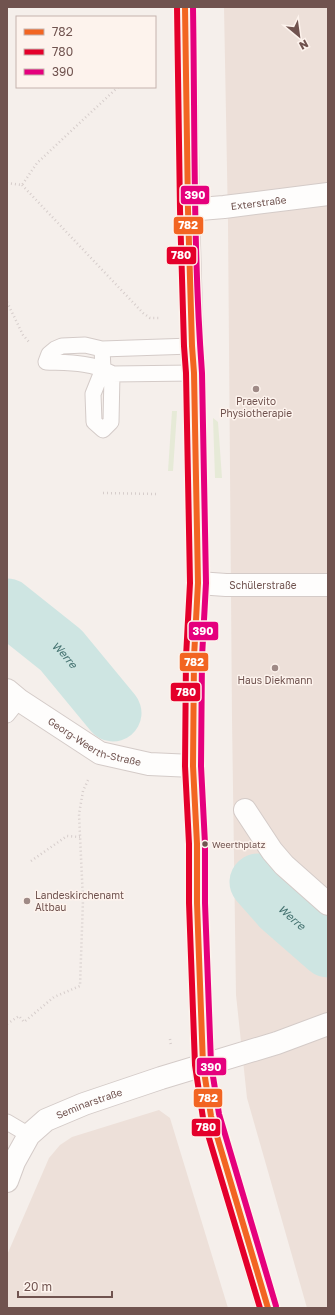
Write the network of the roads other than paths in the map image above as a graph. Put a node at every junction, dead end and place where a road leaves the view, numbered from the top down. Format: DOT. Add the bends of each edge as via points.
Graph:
graph roads {
  1 [pos="185,7"];
  2 [pos="328,194"];
  3 [pos="188,210"];
  4 [pos="192,346"];
  5 [pos="102,349"];
  6 [pos="108,372"];
  7 [pos="194,373"];
  8 [pos="198,583"];
  9 [pos="328,585"];
  10 [pos="11,702"];
  11 [pos="193,766"];
  12 [pos="245,810"];
  13 [pos="328,904"];
  14 [pos="328,1024"];
  15 [pos="203,1065"];
  16 [pos="7,1122"];
  17 [pos="30,1134"];
  18 [pos="7,1180"];
  19 [pos="268,1308"];
  1 -- 3 [label="street"];
  2 -- 3 [label="street, Exterstraße"];
  3 -- 4 [label="street"];
  4 -- 5 [label="lane"];
  4 -- 7 [label="street"];
  5 -- 6 [label="lane"];
  5 -- 6 [label="lane" via="85,345 62,346 49,354 46,362 79,364"];
  6 -- 7 [label="lane"];
  7 -- 8 [label="street"];
  8 -- 9 [label="street, Schülerstraße"];
  8 -- 11 [label="street"];
  10 -- 11 [label="street, Georg-Weerth-Straße" via="100,753 149,764"];
  11 -- 15 [label="street"];
  12 -- 13 [label="street" via="284,865"];
  14 -- 15 [label="street"];
  15 -- 17 [label="street, Seminarstraße" via="84,1104 46,1120"];
  15 -- 19 [label="street" via="211,1116"];
  16 -- 17 [label="lane"];
  17 -- 18 [label="street, Seminarstraße"];
}
